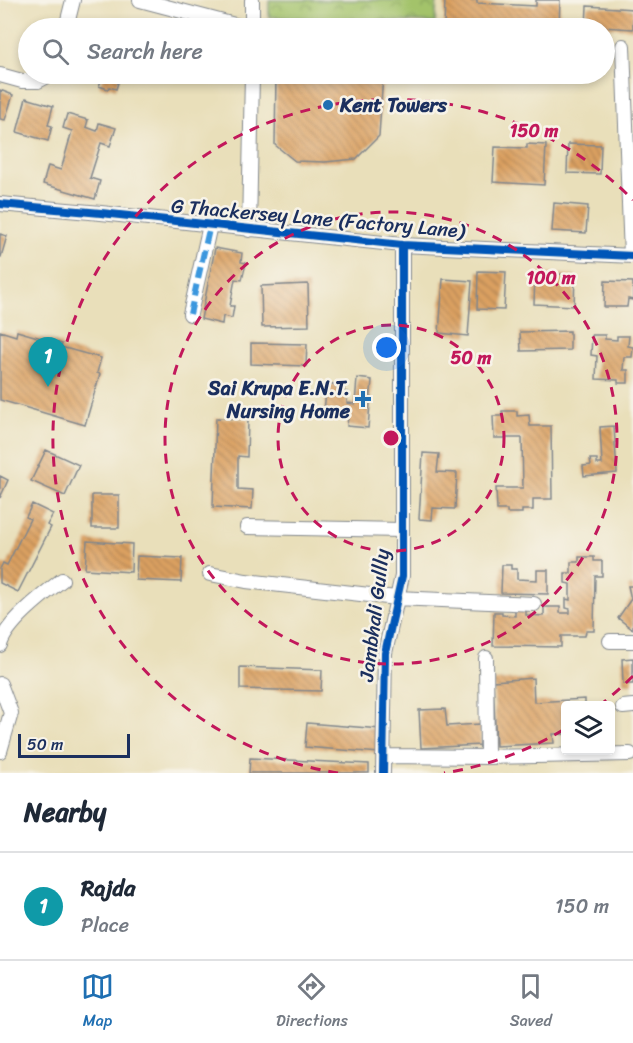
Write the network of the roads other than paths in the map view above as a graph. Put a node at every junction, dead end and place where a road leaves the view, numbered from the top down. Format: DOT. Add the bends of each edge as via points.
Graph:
graph roads {
  1 [pos="74,0"];
  2 [pos="140,0"];
  3 [pos="252,0"];
  4 [pos="69,18"];
  5 [pos="208,18"];
  6 [pos="252,18"];
  7 [pos="623,46"];
  8 [pos="0,75"];
  9 [pos="18,80"];
  10 [pos="252,84"];
  11 [pos="0,204"];
  12 [pos="210,225"];
  13 [pos="249,230"];
  14 [pos="402,245"];
  15 [pos="632,256"];
  16 [pos="190,314"];
  17 [pos="247,527"];
  18 [pos="402,530"];
  19 [pos="210,574"];
  20 [pos="62,580"];
  21 [pos="396,598"];
  22 [pos="534,604"];
  23 [pos="610,641"];
  24 [pos="633,641"];
  25 [pos="0,645"];
  26 [pos="486,658"];
  27 [pos="0,684"];
  28 [pos="6,711"];
  29 [pos="0,751"];
  30 [pos="630,754"];
  31 [pos="383,756"];
  32 [pos="487,757"];
  33 [pos="383,773"];
  1 -- 4 [label="street"];
  2 -- 5 [label="street"];
  3 -- 6 [label="street"];
  7 -- 15 [label="street"];
  8 -- 9 [label="street"];
  10 -- 13 [label="street"];
  11 -- 12 [label="street, G Thackersey Lane (Factory Lane)"];
  12 -- 13 [label="street, G Thackersey Lane (Factory Lane)"];
  12 -- 16 [label="street"];
  13 -- 14 [label="street, G Thackersey Lane (Factory Lane)"];
  14 -- 15 [label="street, G Thackersey Lane (Factory Lane)"];
  14 -- 18 [label="street, Jambhali Gullly"];
  17 -- 18 [label="street"];
  18 -- 21 [label="street, Jambhali Gullly" via="402,576"];
  19 -- 21 [label="street"];
  20 -- 25 [label="street" via="30,606 2,637"];
  21 -- 22 [label="street"];
  21 -- 31 [label="street, Jambhali Gullly" via="385,653"];
  23 -- 24 [label="street"];
  26 -- 32 [label="street"];
  27 -- 28 [label="street"];
  28 -- 29 [label="street"];
  30 -- 32 [label="street"];
  31 -- 32 [label="street"];
  31 -- 33 [label="street, Jambhali Gullly"];
}
